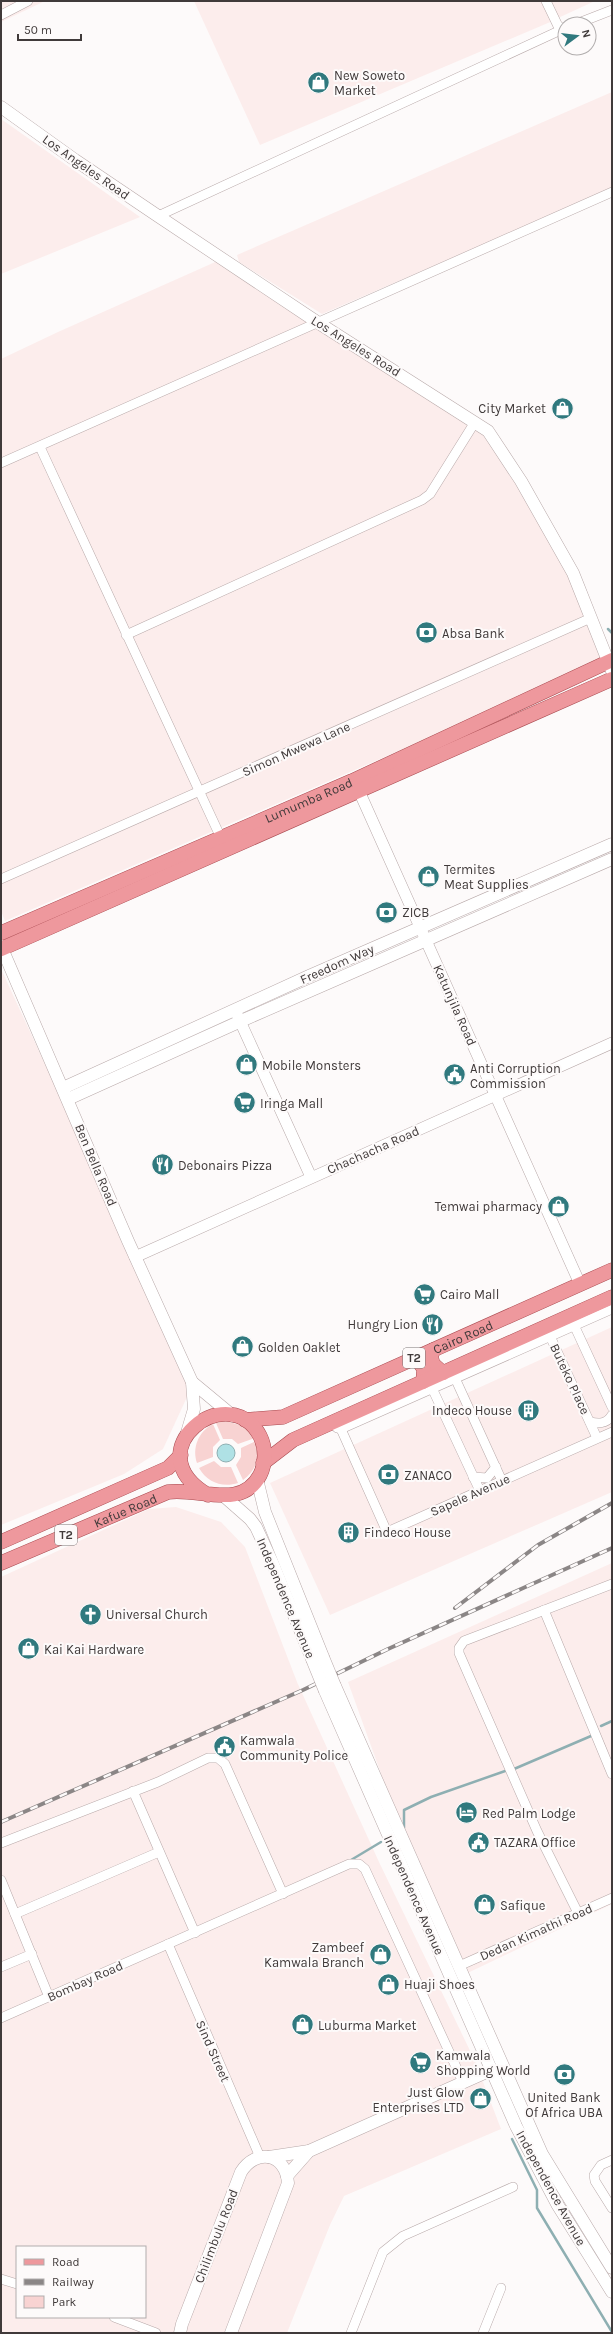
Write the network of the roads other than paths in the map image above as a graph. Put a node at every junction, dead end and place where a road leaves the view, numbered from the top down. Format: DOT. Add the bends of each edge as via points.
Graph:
graph roads {
  1 [pos="28,1"];
  2 [pos="546,1"];
  3 [pos="612,10"];
  4 [pos="1,15"];
  5 [pos="597,16"];
  6 [pos="557,24"];
  7 [pos="557,32"];
  8 [pos="1,107"];
  9 [pos="612,192"];
  10 [pos="158,216"];
  11 [pos="317,322"];
  12 [pos="475,422"];
  13 [pos="40,446"];
  14 [pos="1,463"];
  15 [pos="591,618"];
  16 [pos="126,635"];
  17 [pos="611,664"];
  18 [pos="612,679"];
  19 [pos="359,791"];
  20 [pos="200,792"];
  21 [pos="221,838"];
  22 [pos="612,844"];
  23 [pos="612,859"];
  24 [pos="1,879"];
  25 [pos="420,927"];
  26 [pos="1,933"];
  27 [pos="426,941"];
  28 [pos="1,948"];
  29 [pos="309,976"];
  30 [pos="315,989"];
  31 [pos="235,1010"];
  32 [pos="241,1021"];
  33 [pos="612,1043"];
  34 [pos="64,1088"];
  35 [pos="496,1095"];
  36 [pos="68,1099"];
  37 [pos="311,1177"];
  38 [pos="135,1257"];
  39 [pos="612,1270"];
  40 [pos="580,1284"];
  41 [pos="612,1297"];
  42 [pos="612,1309"];
  43 [pos="574,1325"];
  44 [pos="550,1336"];
  45 [pos="519,1344"];
  46 [pos="433,1350"];
  47 [pos="413,1359"];
  48 [pos="449,1375"];
  49 [pos="192,1382"];
  50 [pos="428,1385"];
  51 [pos="394,1400"];
  52 [pos="612,1407"];
  53 [pos="612,1415"];
  54 [pos="239,1418"];
  55 [pos="590,1422"];
  56 [pos="321,1427"];
  57 [pos="341,1429"];
  58 [pos="612,1432"];
  59 [pos="186,1437"];
  60 [pos="597,1438"];
  61 [pos="181,1455"];
  62 [pos="263,1463"];
  63 [pos="496,1467"];
  64 [pos="473,1477"];
  65 [pos="257,1479"];
  66 [pos="502,1481"];
  67 [pos="480,1491"];
  68 [pos="208,1495"];
  69 [pos="225,1497"];
  70 [pos="1,1542"];
  71 [pos="1,1564"];
  72 [pos="612,1584"];
  73 [pos="544,1610"];
  74 [pos="318,1658"];
  75 [pos="330,1689"];
  76 [pos="612,1774"];
  77 [pos="133,1791"];
  78 [pos="1,1843"];
  79 [pos="159,1852"];
  80 [pos="1,1880"];
  81 [pos="283,1894"];
  82 [pos="612,1898"];
  83 [pos="578,1913"];
  84 [pos="15,1914"];
  85 [pos="195,1933"];
  86 [pos="168,1944"];
  87 [pos="32,1954"];
  88 [pos="459,1966"];
  89 [pos="1,1967"];
  90 [pos="49,1997"];
  91 [pos="1,2018"];
  92 [pos="492,2070"];
  93 [pos="463,2082"];
  94 [pos="309,2152"];
  95 [pos="265,2157"];
  96 [pos="612,2160"];
  97 [pos="288,2176"];
  98 [pos="513,2187"];
  99 [pos="612,2208"];
  100 [pos="612,2268"];
  101 [pos="1,2278"];
  102 [pos="16,2284"];
  103 [pos="501,2288"];
  104 [pos="612,2292"];
  105 [pos="117,2318"];
  106 [pos="179,2332"];
  107 [pos="156,2333"];
  108 [pos="231,2333"];
  109 [pos="351,2333"];
  110 [pos="483,2333"];
  1 -- 4 [label="street"];
  2 -- 6 [label="street"];
  3 -- 5 [label="street"];
  7 -- 10 [label="street"];
  8 -- 10 [label="main road, Los Angeles Road"];
  9 -- 11 [label="street"];
  10 -- 11 [label="main road, Los Angeles Road"];
  11 -- 12 [label="main road, Los Angeles Road"];
  11 -- 13 [label="street"];
  12 -- 15 [label="main road, Los Angeles Road" via="491,434 540,514 573,572"];
  12 -- 16 [label="street" via="430,494 422,500"];
  13 -- 14 [label="street"];
  13 -- 16 [label="street"];
  15 -- 17 [label="main road, Los Angeles Road"];
  15 -- 20 [label="street, Simon Mwewa Lane"];
  16 -- 20 [label="street"];
  17 -- 21 [label="main road, Lumumba Road"];
  18 -- 19 [label="main road, Lumumba Road"];
  19 -- 25 [label="street, Katunjila Road"];
  19 -- 28 [label="main road, Lumumba Road"];
  20 -- 21 [label="street"];
  20 -- 24 [label="street, Simon Mwewa Lane"];
  21 -- 26 [label="main road, Lumumba Road"];
  22 -- 25 [label="main road, Freedom Way"];
  23 -- 27 [label="main road, Freedom Way"];
  25 -- 27 [label="street, Katunjila Road"];
  25 -- 29 [label="main road, Freedom Way"];
  27 -- 30 [label="main road, Freedom Way"];
  27 -- 35 [label="street, Katunjila Road"];
  28 -- 34 [label="main road, Ben Bella Road"];
  29 -- 30 [label="main road"];
  29 -- 31 [label="main road, Freedom Way"];
  30 -- 32 [label="main road, Freedom Way"];
  31 -- 32 [label="street"];
  31 -- 34 [label="main road, Freedom Way"];
  32 -- 36 [label="main road, Freedom Way"];
  32 -- 37 [label="street"];
  33 -- 35 [label="street, Chachacha Road"];
  34 -- 36 [label="main road, Ben Bella Road"];
  35 -- 37 [label="street, Chachacha Road"];
  35 -- 40 [label="street, Katunjila Road"];
  36 -- 38 [label="main road, Ben Bella Road"];
  37 -- 38 [label="street, Chachacha Road"];
  38 -- 49 [label="main road, Ben Bella Road"];
  39 -- 40 [label="main road, Cairo Road / T2"];
  40 -- 46 [label="main road, Cairo Road / T2"];
  41 -- 45 [label="main road, Cairo Road / T2"];
  42 -- 43 [label="street"];
  43 -- 44 [label="street"];
  43 -- 52 [label="street, Buteko Place"];
  44 -- 45 [label="street"];
  44 -- 55 [label="street, Buteko Place"];
  45 -- 48 [label="main road, Cairo Road / T2"];
  46 -- 47 [label="main road, Cairo Road / T2"];
  46 -- 48 [label="main road" via="433,1364"];
  47 -- 50 [label="main road" via="424,1368"];
  47 -- 54 [label="main road, Cairo Road / T2" via="283,1417"];
  48 -- 50 [label="main road, Cairo Road / T2"];
  48 -- 63 [label="street"];
  49 -- 54 [label="main road, Ben Bella Road"];
  49 -- 59 [label="main road, Ben Bella Road" via="194,1409"];
  50 -- 51 [label="main road, Cairo Road / T2"];
  50 -- 64 [label="street"];
  51 -- 56 [label="main road, Cairo Road / T2"];
  51 -- 57 [label="street"];
  53 -- 55 [label="street, Buteko Place" via="604,1423"];
  54 -- 59 [label="main road" via="216,1416 206,1419 196,1424"];
  54 -- 62 [label="main road" via="260,1436 264,1449"];
  55 -- 60 [label="street, Buteko Place"];
  56 -- 57 [label="street"];
  56 -- 62 [label="main road, Cairo Road / T2" via="293,1440"];
  57 -- 67 [label="street, Sapele Avenue" via="387,1532"];
  58 -- 60 [label="street, Sapele Avenue"];
  59 -- 61 [label="main road"];
  60 -- 66 [label="street, Sapele Avenue"];
  61 -- 68 [label="main road" via="182,1467 188,1479"];
  61 -- 70 [label="main road, Kafue Road / T2" via="168,1468"];
  62 -- 65 [label="main road"];
  63 -- 64 [label="street" via="487,1478"];
  63 -- 66 [label="street"];
  64 -- 67 [label="street"];
  65 -- 69 [label="main road" via="246,1490"];
  65 -- 74 [label="main road, Independence Avenue" via="265,1512"];
  66 -- 67 [label="street, Sapele Avenue"];
  68 -- 69 [label="main road"];
  68 -- 71 [label="main road, Kafue Road / T2" via="168,1492"];
  69 -- 74 [label="main road, Independence Avenue" via="256,1527"];
  72 -- 73 [label="street"];
  73 -- 76 [label="street"];
  73 -- 83 [label="street" via="464,1641 459,1653 537,1831"];
  74 -- 75 [label="main road, Independence Avenue, bridge"];
  75 -- 88 [label="main road, Independence Avenue"];
  75 -- 92 [label="main road, Independence Avenue"];
  77 -- 78 [label="street"];
  77 -- 79 [label="street"];
  77 -- 81 [label="street" via="208,1758 218,1758 225,1764"];
  79 -- 84 [label="street"];
  79 -- 85 [label="street"];
  80 -- 84 [label="street"];
  81 -- 85 [label="street, Bombay Road"];
  81 -- 93 [label="street, Bombay Road" via="349,1864 359,1864 365,1869"];
  82 -- 83 [label="street, Dedan Kimathi Road"];
  83 -- 88 [label="street, Dedan Kimathi Road"];
  84 -- 87 [label="street"];
  85 -- 86 [label="street, Bombay Road"];
  86 -- 90 [label="street, Bombay Road"];
  86 -- 95 [label="street, Sind Street"];
  87 -- 89 [label="street"];
  87 -- 90 [label="street"];
  88 -- 100 [label="main road, Independence Avenue" via="542,2154"];
  90 -- 91 [label="street, Bombay Road"];
  92 -- 93 [label="main road, Chilimbulu Road"];
  92 -- 104 [label="main road, Independence Avenue" via="532,2158 557,2204"];
  93 -- 94 [label="main road, Chilimbulu Road"];
  94 -- 95 [label="main road, Chilimbulu Road"];
  94 -- 97 [label="main road, Chilimbulu Road"];
  95 -- 97 [label="main road" via="281,2164"];
  95 -- 106 [label="main road, Chilimbulu Road" via="250,2161 241,2172"];
  96 -- 99 [label="street" via="598,2168 594,2175"];
  97 -- 108 [label="main road, Chilimbulu Road" via="286,2190"];
  98 -- 109 [label="street" via="402,2236 391,2244 380,2258"];
  101 -- 102 [label="street"];
  103 -- 110 [label="street"];
  105 -- 107 [label="street"];
}
